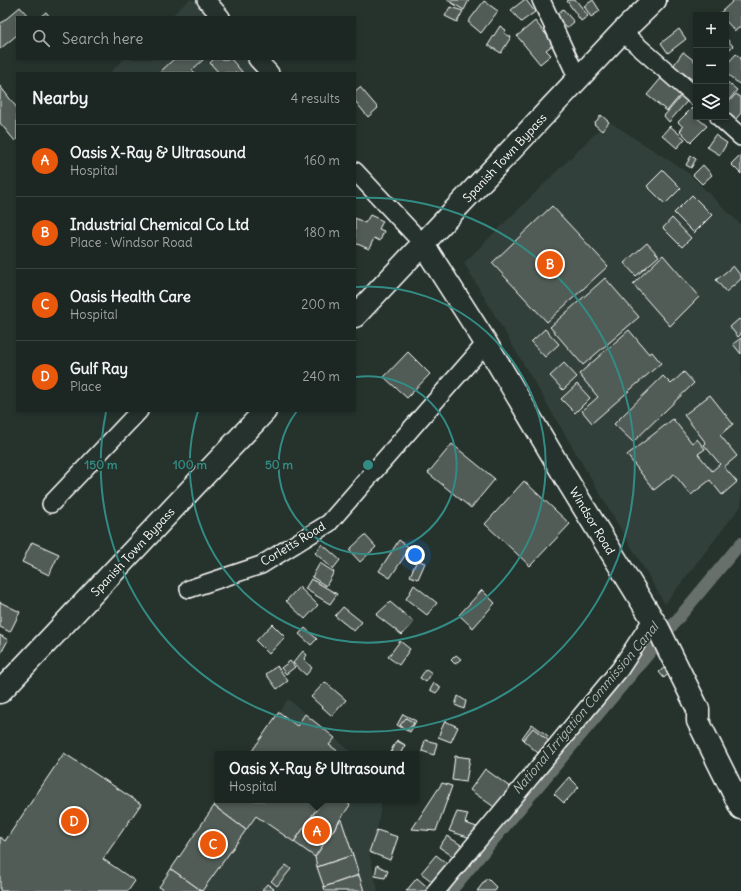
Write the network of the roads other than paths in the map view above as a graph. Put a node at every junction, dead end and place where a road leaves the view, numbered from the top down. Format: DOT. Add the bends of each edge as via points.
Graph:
graph roads {
  1 [pos="206,0"];
  2 [pos="541,0"];
  3 [pos="655,0"];
  4 [pos="220,16"];
  5 [pos="622,32"];
  6 [pos="259,60"];
  7 [pos="269,72"];
  8 [pos="578,79"];
  9 [pos="693,94"];
  10 [pos="722,120"];
  11 [pos="741,136"];
  12 [pos="357,176"];
  13 [pos="423,244"];
  14 [pos="356,315"];
  15 [pos="486,343"];
  16 [pos="138,412"];
  17 [pos="264,412"];
  18 [pos="51,504"];
  19 [pos="189,589"];
  20 [pos="655,624"];
  21 [pos="0,692"];
  22 [pos="741,808"];
  23 [pos="436,891"];
  1 -- 4 [label="street"];
  2 -- 8 [label="street"];
  3 -- 5 [label="main road, Spanish Town Bypass"];
  5 -- 8 [label="main road, Spanish Town Bypass"];
  5 -- 9 [label="street"];
  6 -- 7 [label="street"];
  8 -- 13 [label="main road, Spanish Town Bypass"];
  10 -- 11 [label="street"];
  12 -- 13 [label="street"];
  13 -- 14 [label="main road, Spanish Town Bypass"];
  13 -- 15 [label="main road, Windsor Road"];
  15 -- 19 [label="street, Corletts Road" via="329,523 261,565"];
  15 -- 20 [label="main road, Windsor Road"];
  16 -- 18 [label="street"];
  17 -- 21 [label="main road, Spanish Town Bypass"];
  20 -- 22 [label="main road, Windsor Road" via="698,710 698,720"];
  20 -- 23 [label="street"];
}
